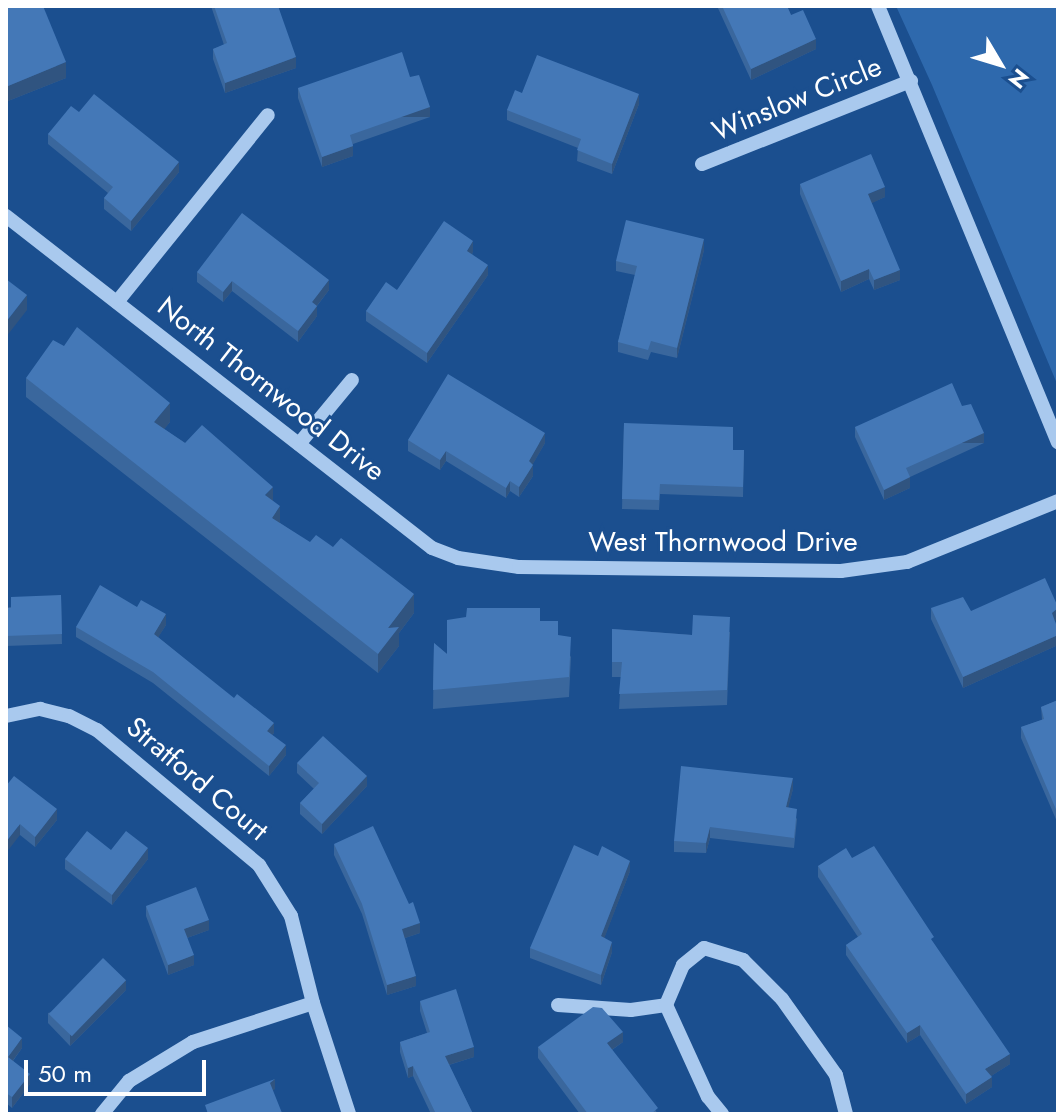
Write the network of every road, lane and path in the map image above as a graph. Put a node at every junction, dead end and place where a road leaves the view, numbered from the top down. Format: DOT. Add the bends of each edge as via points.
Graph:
graph roads {
  1 [pos="878,6"];
  2 [pos="911,81"];
  3 [pos="268,115"];
  4 [pos="702,164"];
  5 [pos="6,216"];
  6 [pos="117,302"];
  7 [pos="352,380"];
  8 [pos="1058,442"];
  9 [pos="299,444"];
  10 [pos="1058,501"];
  11 [pos="519,567"];
  12 [pos="6,716"];
  13 [pos="313,1003"];
  14 [pos="558,1005"];
  15 [pos="666,1005"];
  16 [pos="102,1114"];
  17 [pos="349,1114"];
  18 [pos="722,1114"];
  19 [pos="846,1114"];
  1 -- 2 [label="street"];
  2 -- 4 [label="street, Winslow Circle"];
  2 -- 8 [label="street"];
  3 -- 6 [label="street"];
  5 -- 6 [label="street, North Thornwood Drive"];
  6 -- 9 [label="street, North Thornwood Drive"];
  7 -- 9 [label="street"];
  9 -- 11 [label="street, North Thornwood Drive" via="432,548 458,558"];
  10 -- 11 [label="street, West Thornwood Drive" via="907,562 841,571"];
  12 -- 13 [label="street, Stratford Court" via="40,709 97,730 259,865 291,916"];
  13 -- 16 [label="street" via="193,1042 129,1081"];
  13 -- 17 [label="street, Stratford Court"];
  14 -- 15 [label="street" via="631,1010"];
  15 -- 18 [label="street" via="708,1097"];
  15 -- 19 [label="street" via="683,965 704,948 743,960 782,999 836,1075"];
}
